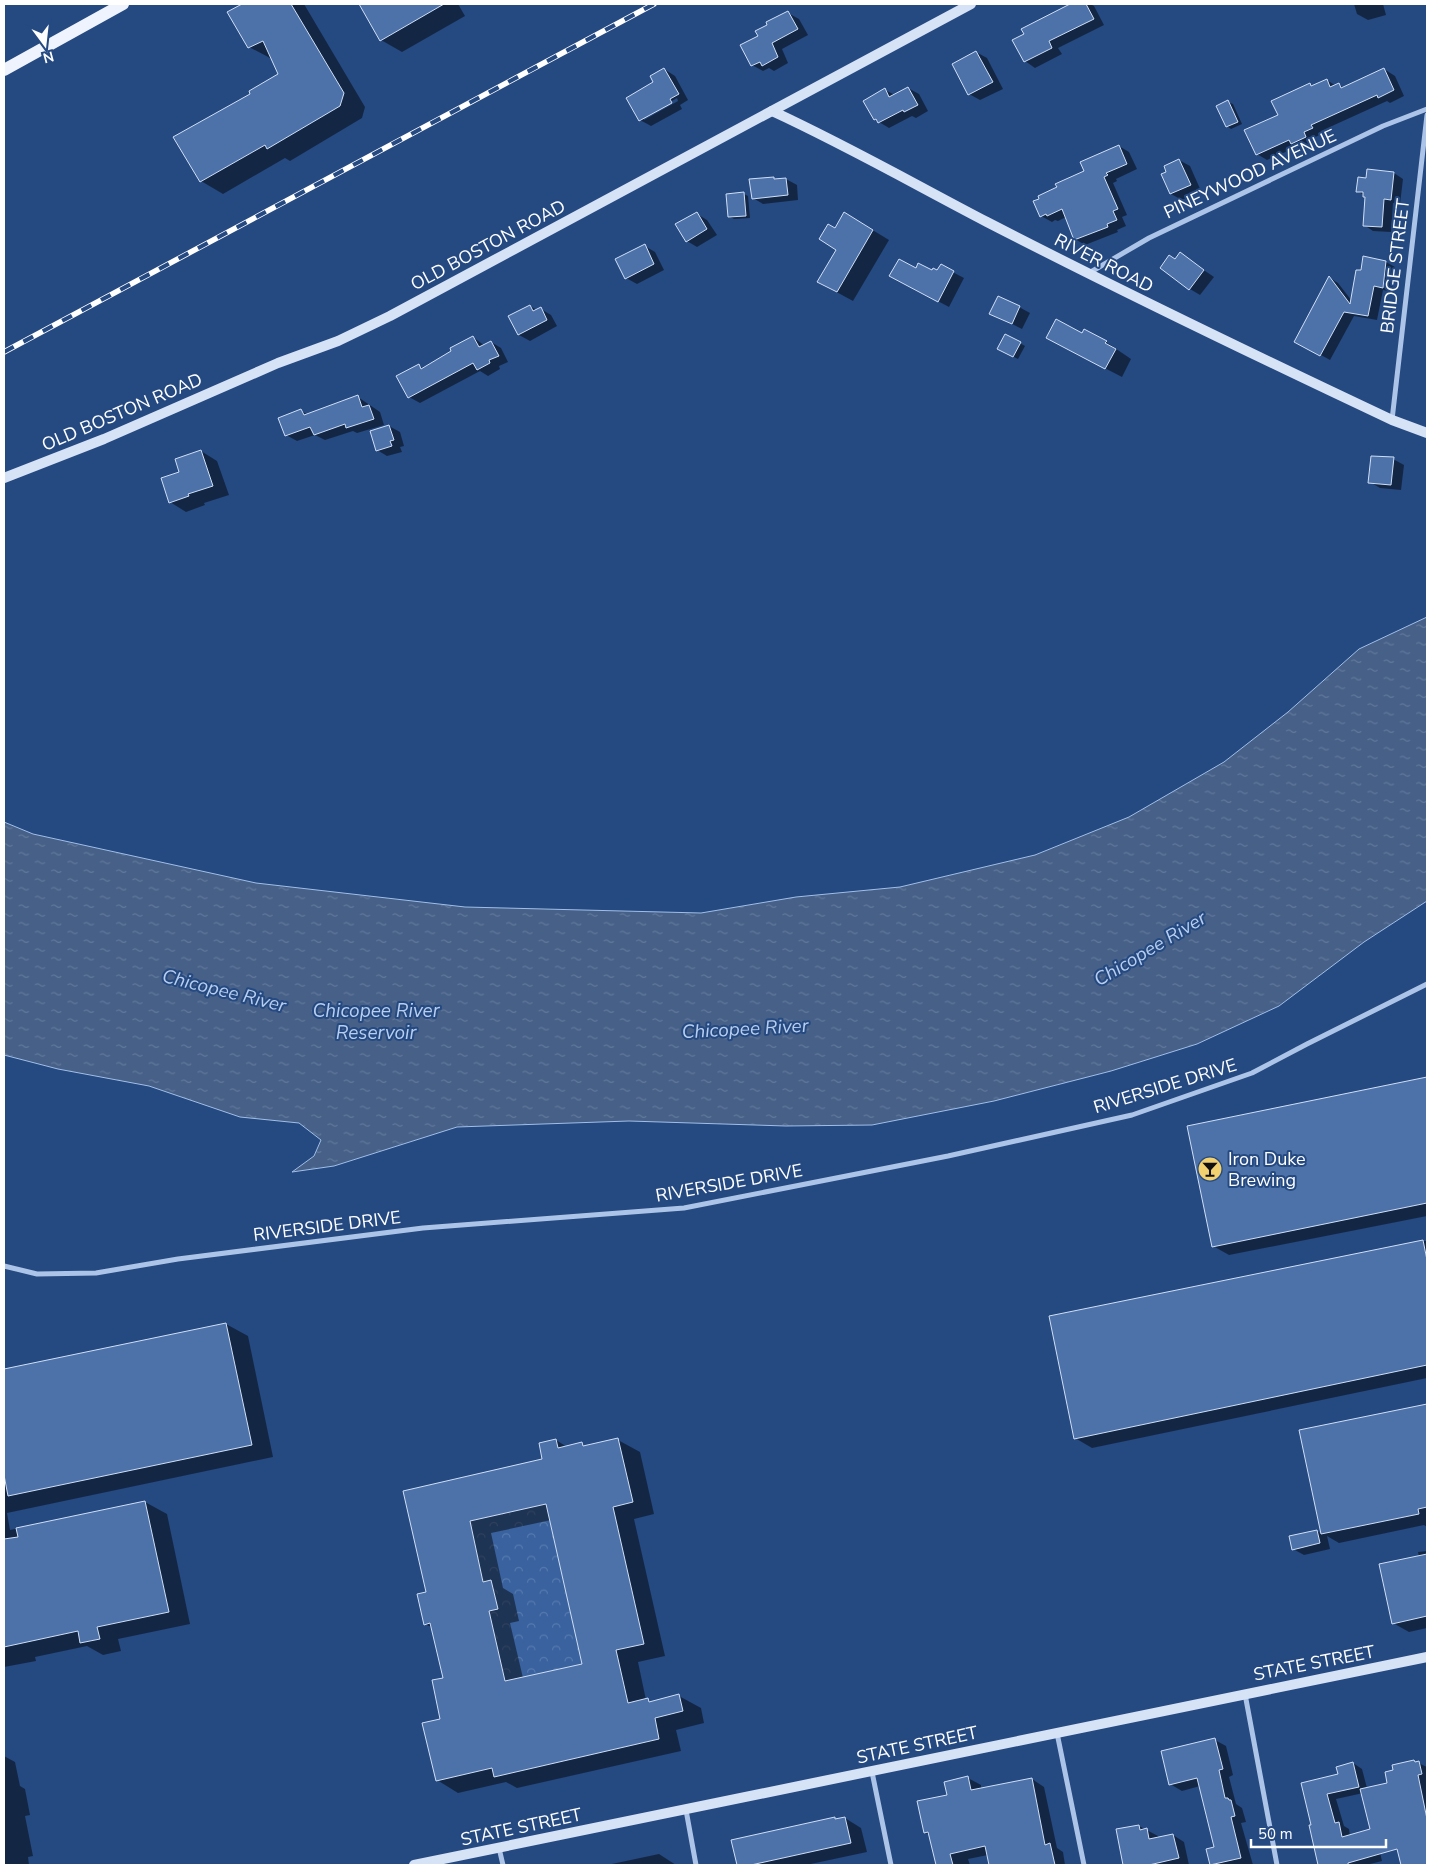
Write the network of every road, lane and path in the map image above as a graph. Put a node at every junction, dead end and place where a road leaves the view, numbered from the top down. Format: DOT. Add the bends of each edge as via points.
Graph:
graph roads {
  1 [pos="123,4"];
  2 [pos="971,4"];
  3 [pos="4,70"];
  4 [pos="1427,109"];
  5 [pos="772,111"];
  6 [pos="1427,115"];
  7 [pos="1089,273"];
  8 [pos="1392,420"];
  9 [pos="1427,433"];
  10 [pos="4,478"];
  11 [pos="1427,984"];
  12 [pos="4,1266"];
  13 [pos="1427,1657"];
  14 [pos="1245,1693"];
  15 [pos="1057,1732"];
  16 [pos="872,1772"];
  17 [pos="686,1810"];
  18 [pos="499,1847"];
  19 [pos="414,1865"];
  20 [pos="503,1865"];
  21 [pos="696,1865"];
  22 [pos="891,1865"];
  23 [pos="1084,1865"];
  24 [pos="1277,1865"];
  1 -- 3 [label="main road"];
  2 -- 5 [label="street, OLD BOSTON ROAD"];
  4 -- 7 [label="street, PINEYWOOD AVENUE" via="1383,126 1158,233"];
  5 -- 7 [label="street, RIVER ROAD"];
  5 -- 10 [label="street, OLD BOSTON ROAD" via="338,341"];
  6 -- 8 [label="street, BRIDGE STREET"];
  7 -- 8 [label="street, RIVER ROAD"];
  8 -- 9 [label="street, RIVER ROAD"];
  11 -- 12 [label="street, RIVERSIDE DRIVE" via="1252,1073 1132,1115 948,1156 684,1208 423,1228 96,1273 38,1274"];
  13 -- 14 [label="street, STATE STREET"];
  14 -- 15 [label="street, STATE STREET"];
  14 -- 24 [label="street"];
  15 -- 16 [label="street, STATE STREET"];
  15 -- 23 [label="street"];
  16 -- 17 [label="street, STATE STREET"];
  16 -- 22 [label="street"];
  17 -- 18 [label="street, STATE STREET"];
  17 -- 21 [label="street"];
  18 -- 19 [label="street, STATE STREET"];
  18 -- 20 [label="street"];
}
